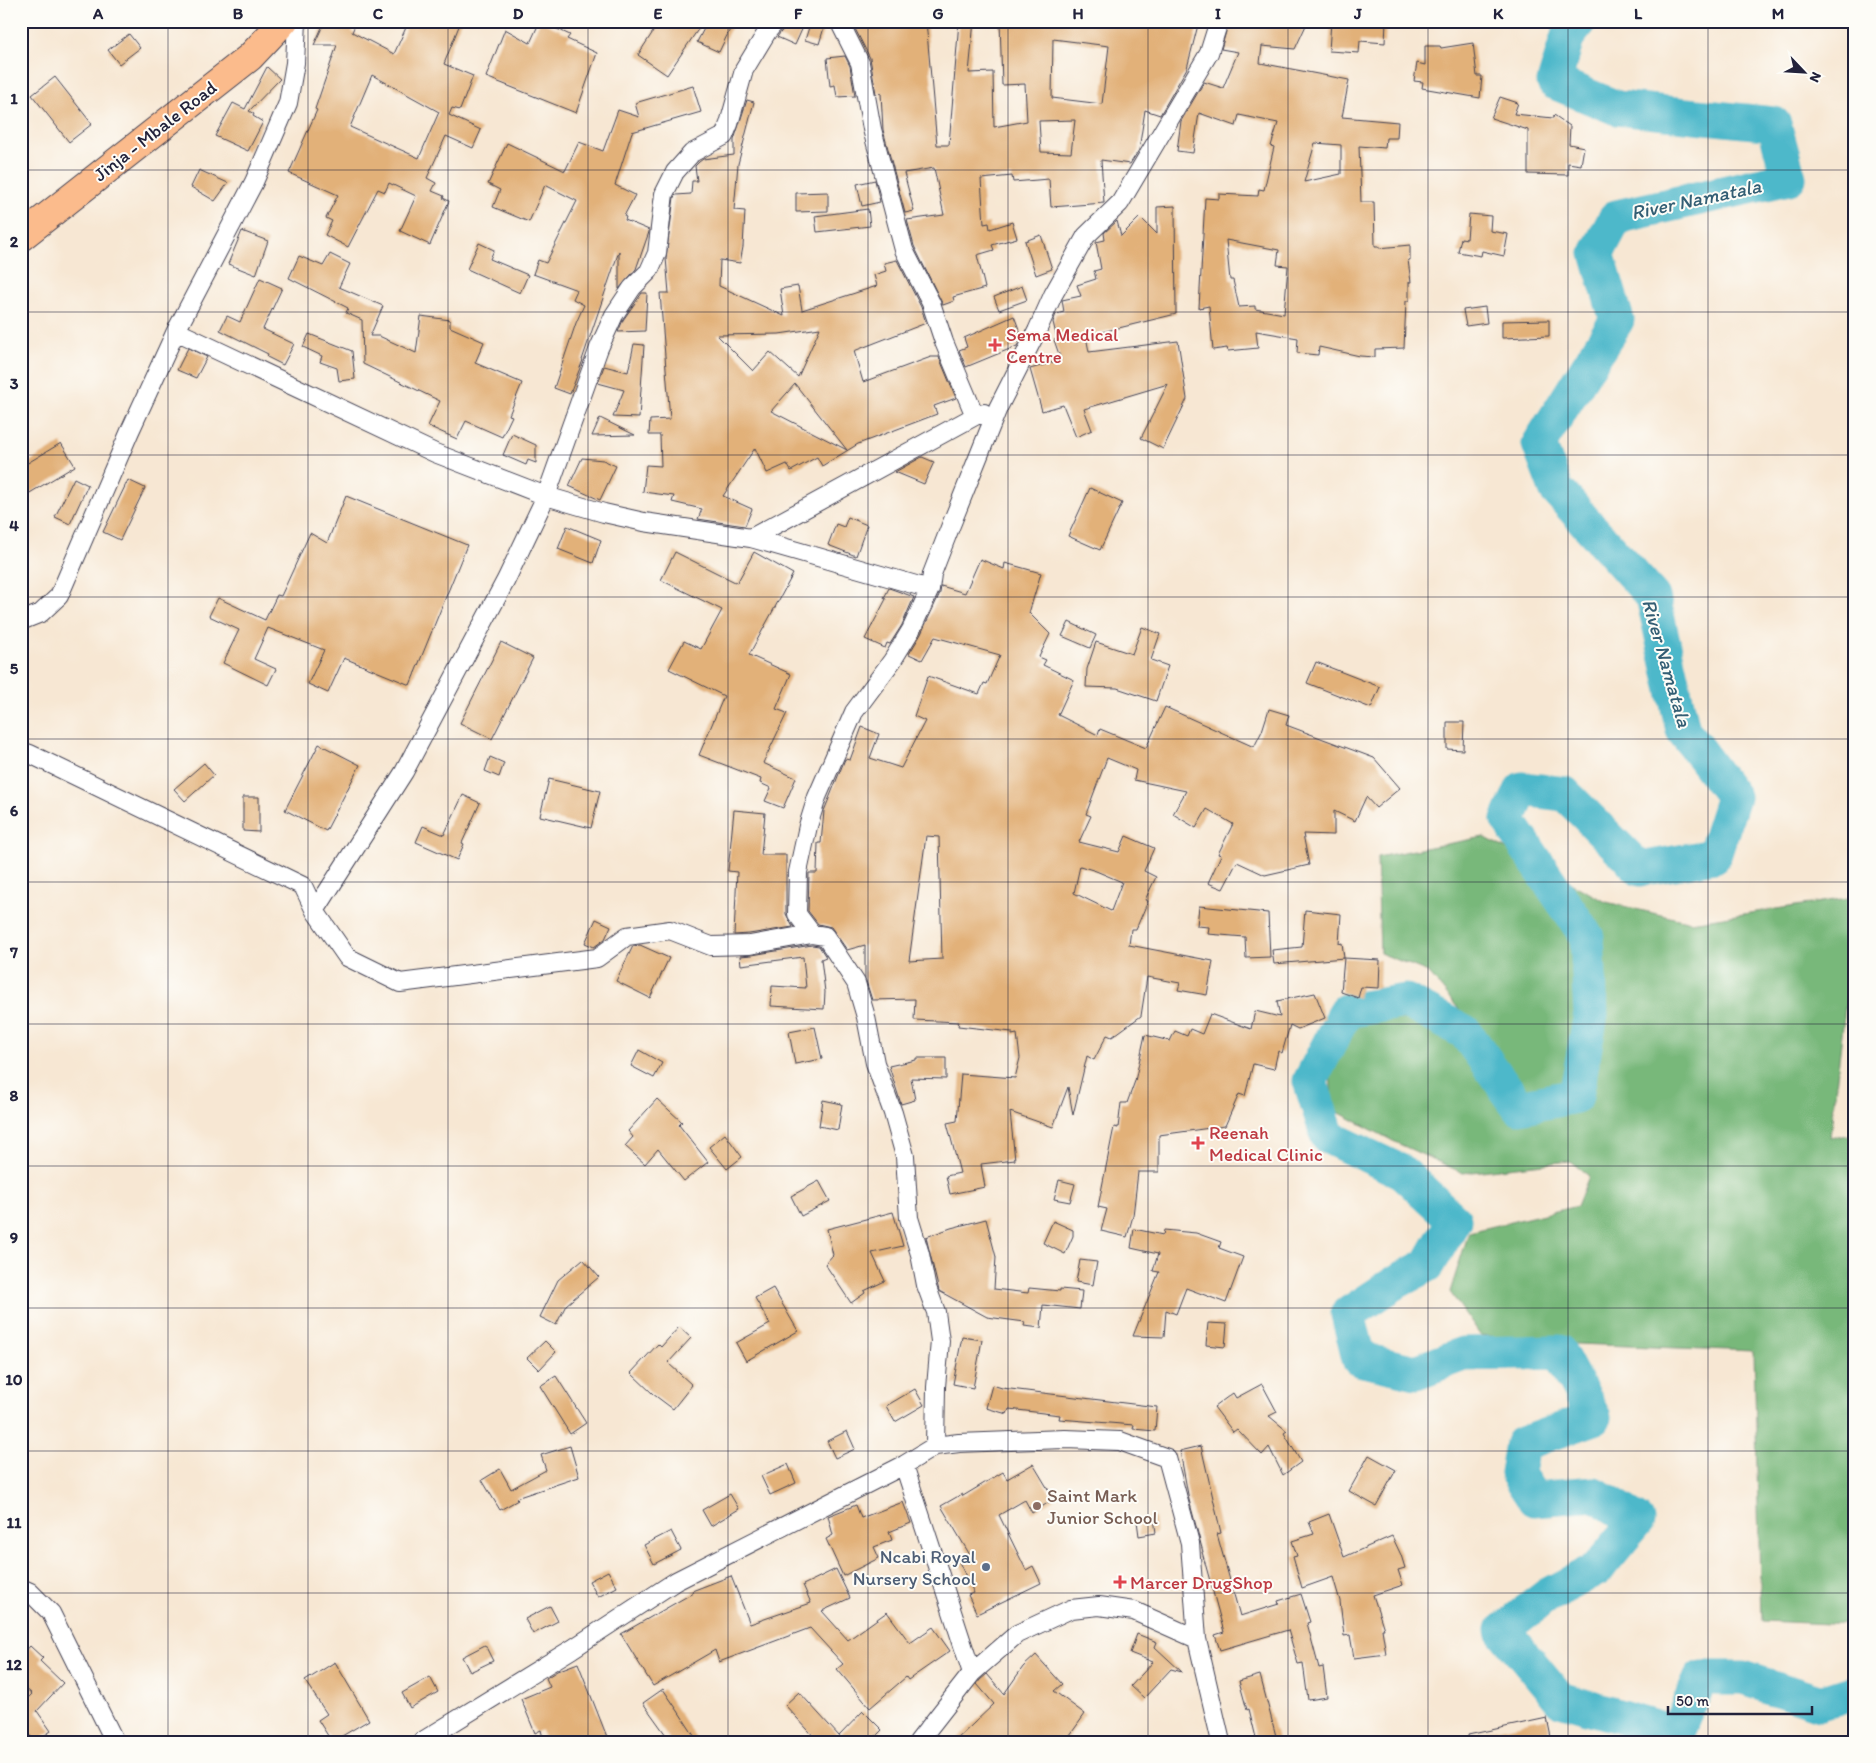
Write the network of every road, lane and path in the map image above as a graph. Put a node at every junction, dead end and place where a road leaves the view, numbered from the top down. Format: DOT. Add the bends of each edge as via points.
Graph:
graph roads {
  1 [pos="284,21"];
  2 [pos="297,21"];
  3 [pos="776,21"];
  4 [pos="839,21"];
  5 [pos="1219,21"];
  6 [pos="21,237"];
  7 [pos="176,331"];
  8 [pos="998,408"];
  9 [pos="975,416"];
  10 [pos="546,496"];
  11 [pos="751,538"];
  12 [pos="930,589"];
  13 [pos="21,621"];
  14 [pos="21,751"];
  15 [pos="315,911"];
  16 [pos="812,934"];
  17 [pos="935,1446"];
  18 [pos="904,1465"];
  19 [pos="21,1588"];
  20 [pos="1197,1639"];
  21 [pos="972,1673"];
  22 [pos="115,1742"];
  23 [pos="421,1742"];
  24 [pos="918,1742"];
  25 [pos="1221,1742"];
  1 -- 6 [label="main road, Jinja - Mbale Road" via="250,57"];
  2 -- 7 [label="street" via="288,103 254,182"];
  3 -- 10 [label="street" via="744,70 724,136 692,153 675,172 664,194 657,253 649,271 632,288 614,315"];
  4 -- 9 [label="street" via="860,62 872,129 904,250 931,303"];
  5 -- 8 [label="street" via="1209,53 1120,203 1086,236 1053,295"];
  7 -- 10 [label="street" via="434,453"];
  7 -- 13 [label="street" via="59,596 41,613"];
  8 -- 9 [label="street"];
  8 -- 12 [label="street" via="950,525 932,574"];
  9 -- 11 [label="street"];
  10 -- 11 [label="street" via="644,522"];
  10 -- 15 [label="street" via="506,580 404,772"];
  11 -- 12 [label="street"];
  12 -- 16 [label="street" via="892,661 854,712 808,826 798,872 797,914"];
  14 -- 15 [label="street" via="303,886"];
  15 -- 16 [label="street" via="347,957 400,983 597,958 627,936 670,930 711,946 750,945"];
  16 -- 17 [label="street" via="825,936 856,983 876,1063 905,1156 909,1218 936,1312 940,1341"];
  17 -- 18 [label="street"];
  17 -- 20 [label="street" via="1056,1439 1120,1441 1166,1458 1190,1543"];
  18 -- 21 [label="street"];
  18 -- 23 [label="street" via="676,1581"];
  19 -- 22 [label="street" via="30,1592 51,1613"];
  20 -- 21 [label="street" via="1134,1611 1099,1606 1071,1608 1017,1634"];
  20 -- 25 [label="street"];
  21 -- 24 [label="street"];
}
